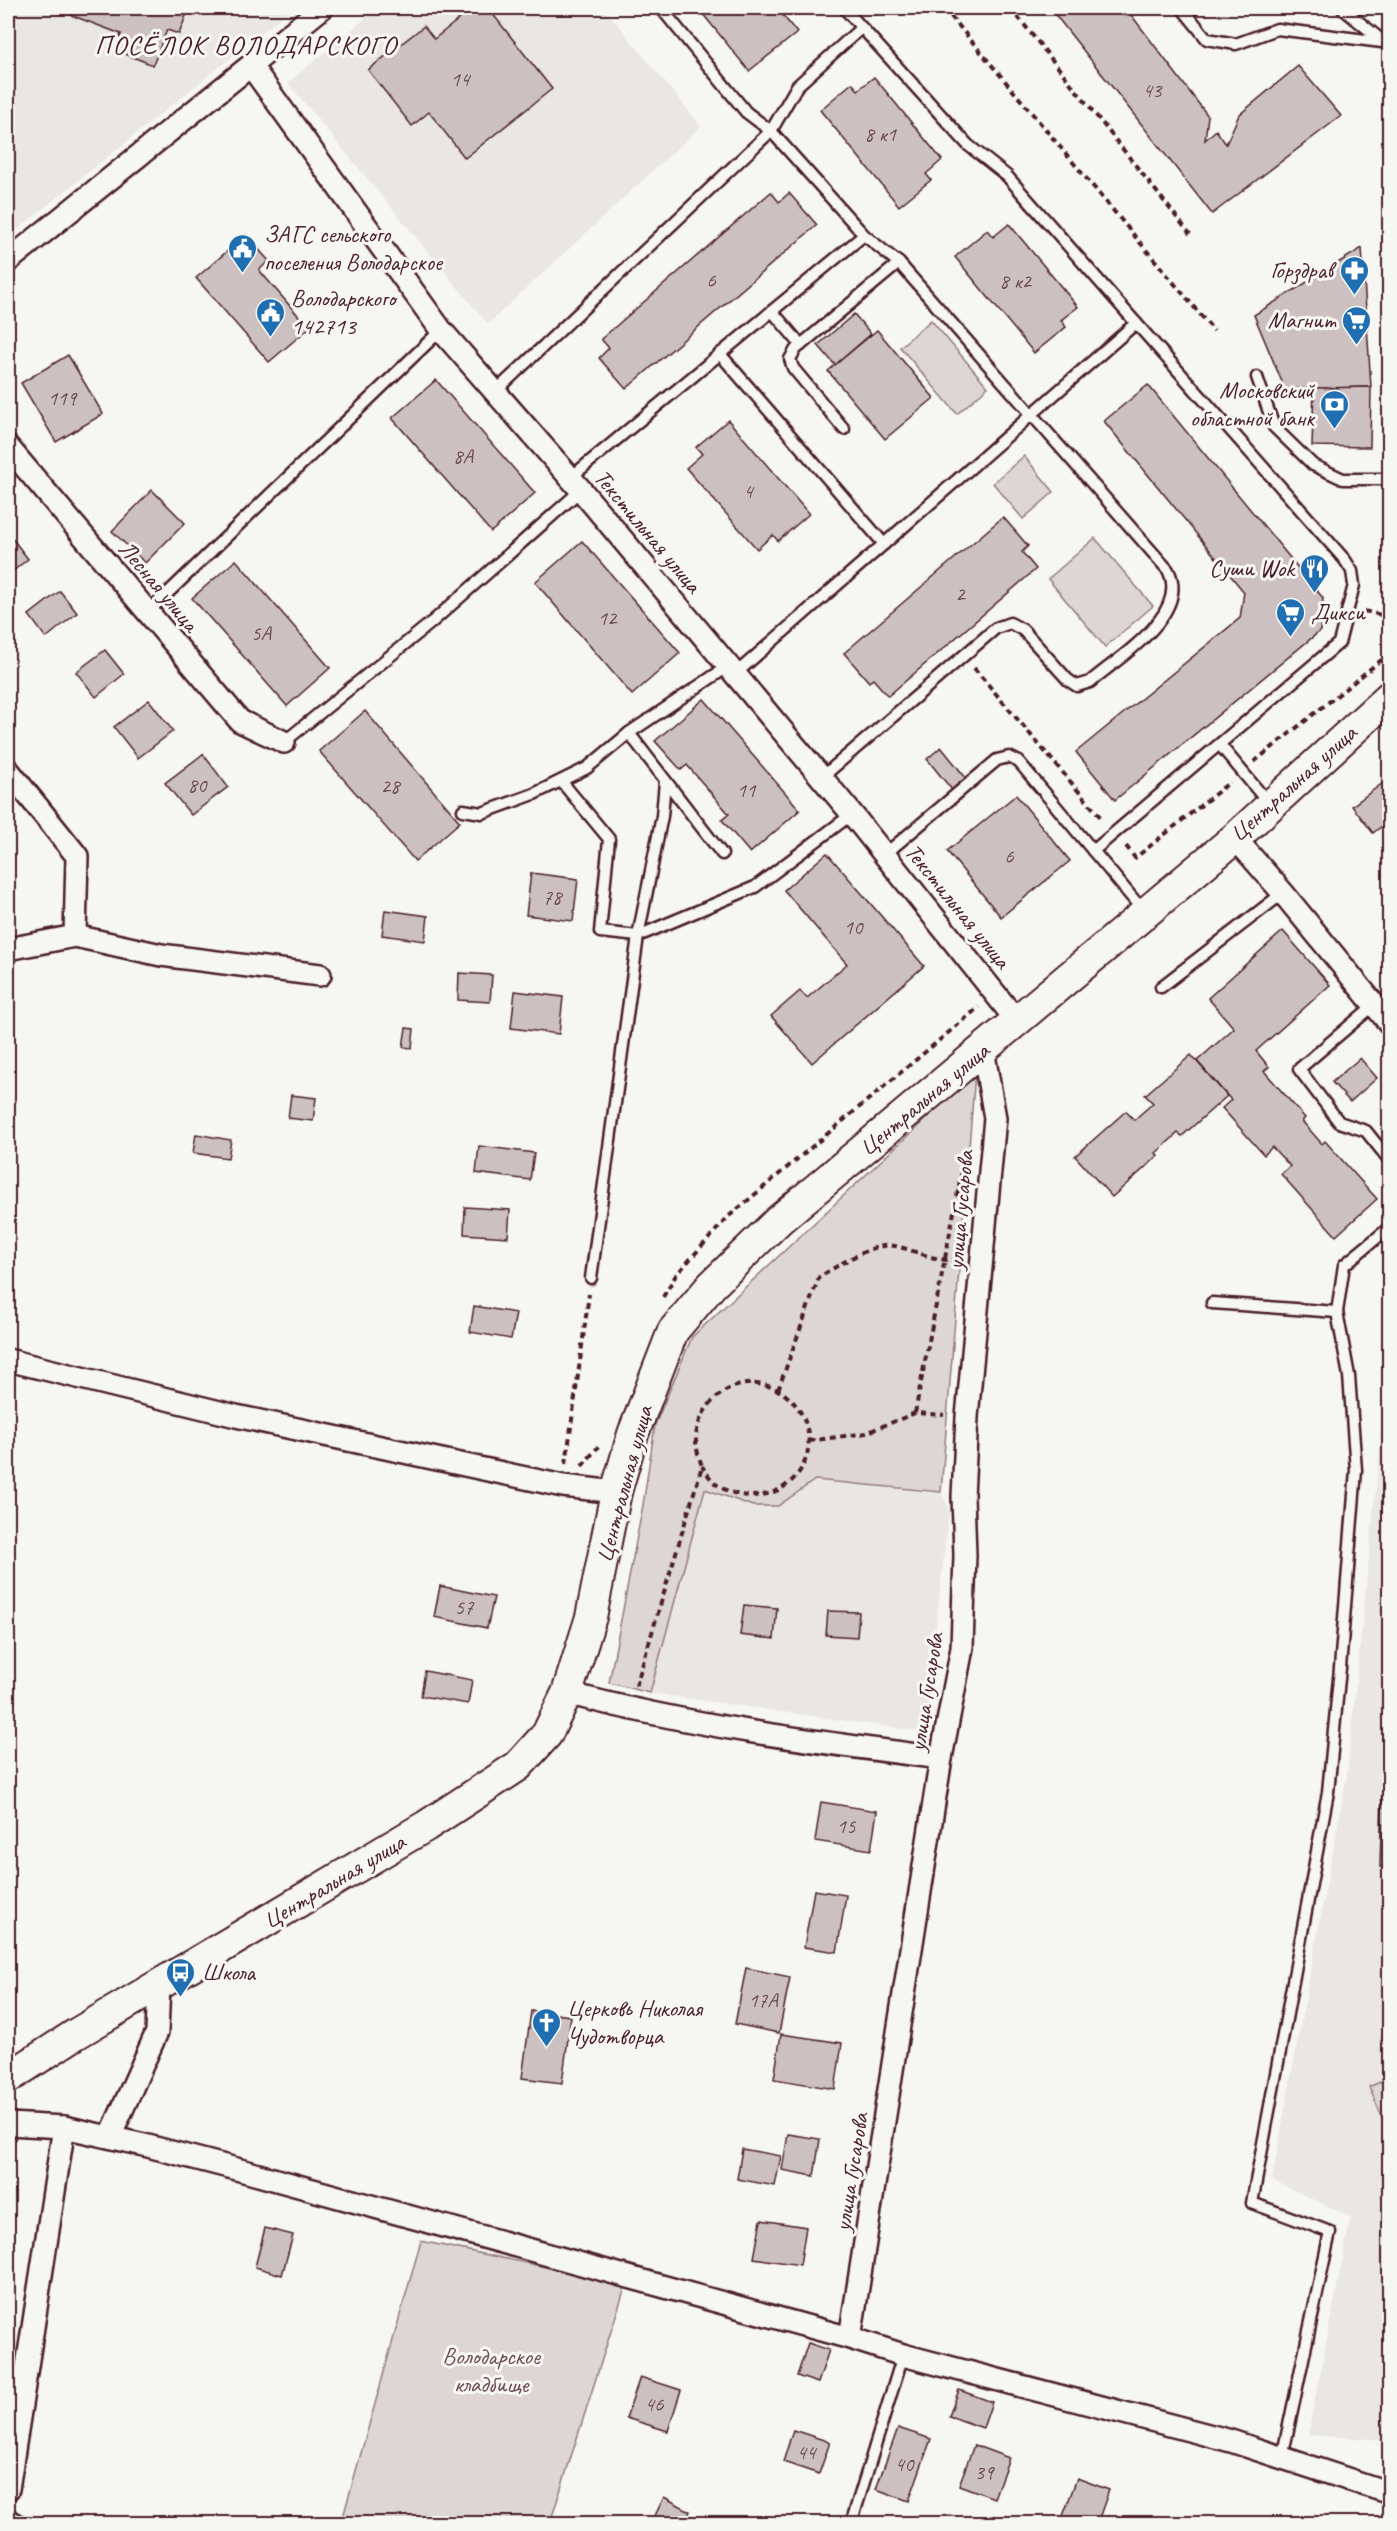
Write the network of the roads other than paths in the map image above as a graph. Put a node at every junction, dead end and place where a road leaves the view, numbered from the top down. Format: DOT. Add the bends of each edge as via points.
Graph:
graph roads {
  1 [pos="322,8"];
  2 [pos="660,8"];
  3 [pos="844,8"];
  4 [pos="1182,8"];
  5 [pos="1342,8"];
  6 [pos="861,28"];
  7 [pos="1387,43"];
  8 [pos="251,66"];
  9 [pos="771,131"];
  10 [pos="864,235"];
  11 [pos="8,261"];
  12 [pos="899,263"];
  13 [pos="772,311"];
  14 [pos="1136,322"];
  15 [pos="441,330"];
  16 [pos="801,345"];
  17 [pos="720,354"];
  18 [pos="1257,377"];
  19 [pos="496,391"];
  20 [pos="1032,414"];
  21 [pos="844,429"];
  22 [pos="8,447"];
  23 [pos="1389,478"];
  24 [pos="575,484"];
  25 [pos="884,544"];
  26 [pos="147,613"];
  27 [pos="730,671"];
  28 [pos="1389,696"];
  29 [pos="629,733"];
  30 [pos="284,742"];
  31 [pos="1220,745"];
  32 [pos="8,770"];
  33 [pos="821,778"];
  34 [pos="561,781"];
  35 [pos="665,781"];
  36 [pos="1270,805"];
  37 [pos="463,810"];
  38 [pos="852,814"];
  39 [pos="1235,838"];
  40 [pos="1093,851"];
  41 [pos="722,854"];
  42 [pos="884,855"];
  43 [pos="1283,893"];
  44 [pos="1145,913"];
  45 [pos="75,936"];
  46 [pos="638,936"];
  47 [pos="8,949"];
  48 [pos="320,975"];
  49 [pos="1161,987"];
  50 [pos="1374,1005"];
  51 [pos="1017,1021"];
  52 [pos="1389,1024"];
  53 [pos="983,1049"];
  54 [pos="1389,1161"];
  55 [pos="1389,1227"];
  56 [pos="591,1278"];
  57 [pos="1212,1303"];
  58 [pos="1337,1312"];
  59 [pos="8,1360"];
  60 [pos="616,1492"];
  61 [pos="567,1693"];
  62 [pos="941,1758"];
  63 [pos="159,1985"];
  64 [pos="8,2078"];
  65 [pos="8,2124"];
  66 [pos="64,2127"];
  67 [pos="110,2137"];
  68 [pos="850,2338"];
  69 [pos="903,2355"];
  70 [pos="1282,2458"];
  71 [pos="8,2489"];
  72 [pos="1389,2493"];
  73 [pos="8,2520"];
  74 [pos="15,2523"];
  75 [pos="851,2523"];
  1 -- 8 [label="street"];
  2 -- 9 [label="lane" via="746,112"];
  3 -- 6 [label="lane"];
  4 -- 7 [label="lane" via="1207,39 1236,44 1277,29"];
  5 -- 7 [label="lane"];
  6 -- 9 [label="lane" via="797,86"];
  6 -- 14 [label="lane" via="968,145 1007,176"];
  8 -- 11 [label="street"];
  8 -- 15 [label="street, Текстильная улица"];
  9 -- 10 [label="lane"];
  9 -- 19 [label="lane"];
  10 -- 12 [label="lane"];
  10 -- 13 [label="lane"];
  12 -- 16 [label="lane"];
  12 -- 20 [label="lane"];
  13 -- 16 [label="lane"];
  13 -- 17 [label="lane"];
  14 -- 20 [label="lane"];
  14 -- 31 [label="lane" via="1352,571 1353,585 1339,643"];
  15 -- 19 [label="street, Текстильная улица"];
  15 -- 26 [label="lane"];
  16 -- 21 [label="lane" via="790,359 793,368"];
  17 -- 24 [label="lane"];
  17 -- 25 [label="lane"];
  18 -- 23 [label="lane" via="1274,427 1312,465 1343,479"];
  19 -- 24 [label="street, Текстильная улица"];
  20 -- 25 [label="lane"];
  20 -- 33 [label="lane" via="1168,570 1174,580 1169,608 1159,623 1090,682 1077,686 1023,630 1010,623 996,628"];
  22 -- 26 [label="street, Лесная улица"];
  24 -- 27 [label="street, Текстильная улица"];
  24 -- 30 [label="lane" via="432,622"];
  25 -- 27 [label="lane"];
  26 -- 30 [label="street, Лесная улица" via="240,721"];
  27 -- 29 [label="lane"];
  27 -- 33 [label="street, Текстильная улица"];
  28 -- 36 [label="main road, Центральная улица"];
  29 -- 34 [label="lane" via="587,768"];
  29 -- 35 [label="lane"];
  31 -- 36 [label="lane"];
  31 -- 40 [label="lane"];
  32 -- 45 [label="street" via="77,856"];
  33 -- 38 [label="street, Текстильная улица"];
  34 -- 37 [label="lane" via="482,813"];
  34 -- 46 [label="lane" via="609,839 600,932"];
  35 -- 41 [label="lane"];
  35 -- 46 [label="lane" via="662,816"];
  36 -- 39 [label="main road, Центральная улица"];
  38 -- 42 [label="street, Текстильная улица"];
  38 -- 46 [label="lane" via="755,887"];
  39 -- 43 [label="street"];
  39 -- 44 [label="main road, Центральная улица"];
  40 -- 42 [label="lane" via="1019,762 1008,757 997,760"];
  40 -- 44 [label="lane"];
  42 -- 51 [label="street, Текстильная улица"];
  43 -- 49 [label="lane"];
  43 -- 50 [label="street"];
  44 -- 51 [label="main road, Центральная улица"];
  45 -- 47 [label="street"];
  45 -- 48 [label="street" via="161,956"];
  46 -- 56 [label="lane"];
  50 -- 52 [label="street"];
  50 -- 54 [label="lane" via="1299,1068 1339,1122 1366,1131"];
  51 -- 53 [label="main road, Центральная улица"];
  53 -- 60 [label="main road, Центральная улица" via="779,1220 712,1285 673,1331 633,1434"];
  53 -- 62 [label="street, улица Гусарова" via="995,1118 967,1417 962,1648"];
  55 -- 58 [label="lane" via="1344,1265"];
  57 -- 58 [label="lane"];
  58 -- 70 [label="lane" via="1349,1376 1356,1470 1340,1668 1328,1792 1252,2203 1330,2232"];
  59 -- 60 [label="street" via="236,1416 563,1486"];
  60 -- 61 [label="main road, Центральная улица" via="591,1617"];
  61 -- 62 [label="street" via="629,1710 782,1738"];
  61 -- 63 [label="main road, Центральная улица" via="547,1734 518,1766 426,1826"];
  62 -- 68 [label="street, улица Гусарова"];
  63 -- 64 [label="main road, Центральная улица"];
  63 -- 67 [label="street" via="157,2032"];
  65 -- 66 [label="street"];
  66 -- 67 [label="street"];
  66 -- 71 [label="street"];
  67 -- 68 [label="street"];
  68 -- 69 [label="street"];
  69 -- 70 [label="street" via="1220,2438"];
  69 -- 75 [label="lane"];
  70 -- 72 [label="street"];
  73 -- 74 [label="street"];
}
